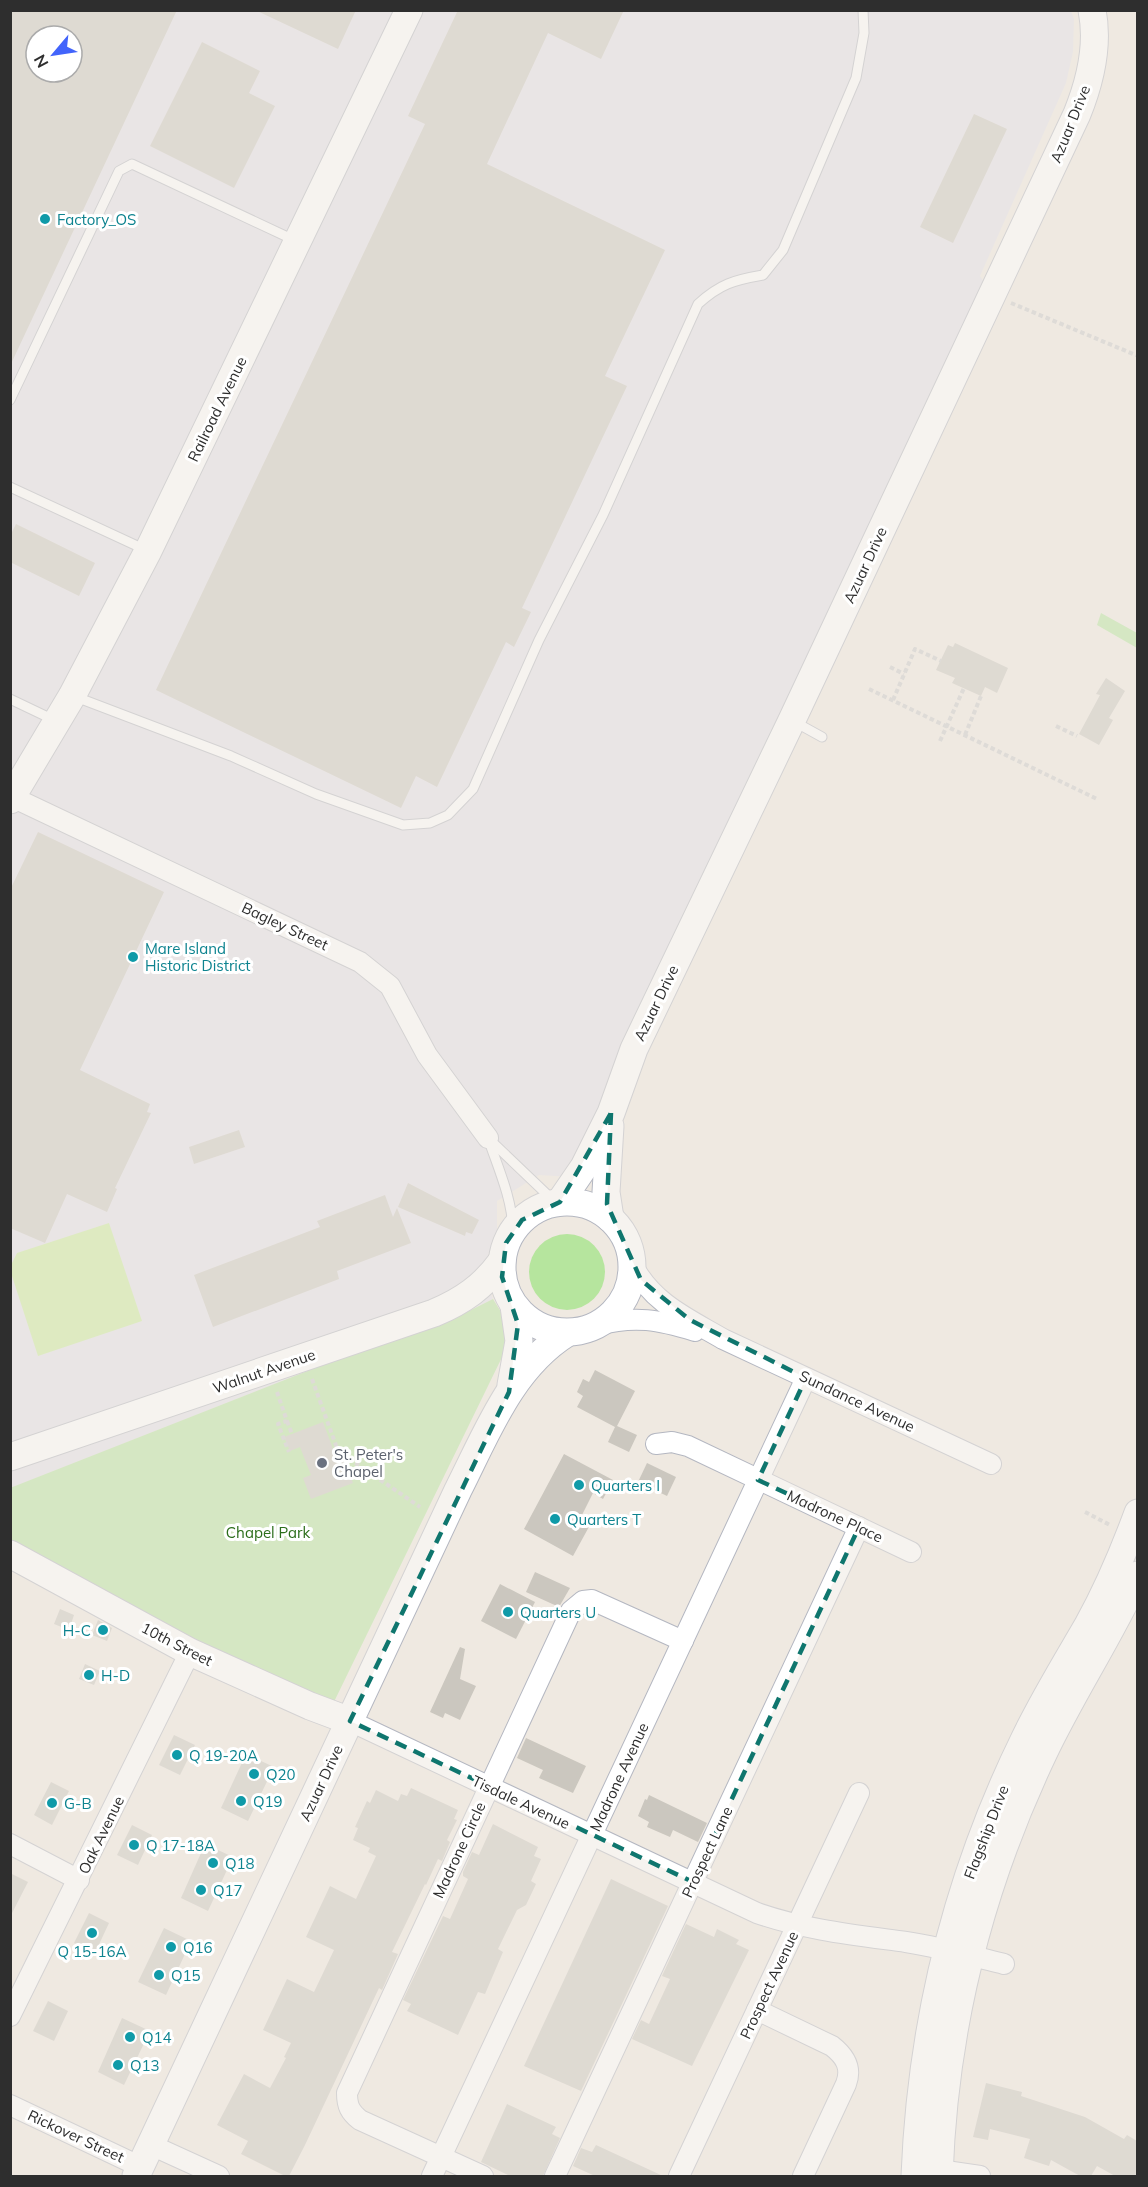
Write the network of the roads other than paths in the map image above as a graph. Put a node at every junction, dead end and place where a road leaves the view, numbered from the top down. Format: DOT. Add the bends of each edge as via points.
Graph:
graph roads {
  1 [pos="409,10"];
  2 [pos="863,10"];
  3 [pos="1092,10"];
  4 [pos="298,242"];
  5 [pos="10,400"];
  6 [pos="10,487"];
  7 [pos="148,551"];
  8 [pos="72,696"];
  9 [pos="10,699"];
  10 [pos="792,720"];
  11 [pos="57,721"];
  12 [pos="822,736"];
  13 [pos="11,798"];
  14 [pos="611,1113"];
  15 [pos="488,1138"];
  16 [pos="558,1202"];
  17 [pos="610,1218"];
  18 [pos="513,1230"];
  19 [pos="502,1261"];
  20 [pos="632,1264"];
  21 [pos="514,1306"];
  22 [pos="598,1325"];
  23 [pos="567,1333"];
  24 [pos="723,1339"];
  25 [pos="806,1378"];
  26 [pos="509,1392"];
  27 [pos="656,1444"];
  28 [pos="10,1457"];
  29 [pos="991,1464"];
  30 [pos="758,1480"];
  31 [pos="1137,1513"];
  32 [pos="859,1527"];
  33 [pos="911,1552"];
  34 [pos="10,1554"];
  35 [pos="1137,1575"];
  36 [pos="683,1641"];
  37 [pos="190,1652"];
  38 [pos="350,1721"];
  39 [pos="489,1786"];
  40 [pos="858,1793"];
  41 [pos="592,1835"];
  42 [pos="10,1844"];
  43 [pos="79,1880"];
  44 [pos="693,1882"];
  45 [pos="797,1925"];
  46 [pos="957,1953"];
  47 [pos="1004,1964"];
  48 [pos="757,2010"];
  49 [pos="10,2016"];
  50 [pos="10,2105"];
  51 [pos="441,2157"];
  52 [pos="143,2163"];
  53 [pos="931,2174"];
  54 [pos="214,2176"];
  55 [pos="432,2176"];
  56 [pos="483,2176"];
  57 [pos="555,2176"];
  58 [pos="679,2176"];
  59 [pos="802,2176"];
  60 [pos="980,2176"];
  1 -- 4 [label="street, Railroad Avenue"];
  2 -- 8 [label="lane" via="864,33 856,78 783,250 763,275 715,289 698,304 473,789 448,816 430,823 403,825"];
  3 -- 10 [label="street, Azuar Drive" via="1092,65 1077,114"];
  4 -- 5 [label="lane" via="132,164 119,171"];
  4 -- 7 [label="street, Railroad Avenue"];
  6 -- 7 [label="lane"];
  7 -- 8 [label="street, Railroad Avenue"];
  8 -- 11 [label="street, Railroad Avenue"];
  9 -- 11 [label="lane"];
  10 -- 12 [label="lane"];
  10 -- 14 [label="street, Azuar Drive" via="634,1049"];
  11 -- 13 [label="street, Railroad Avenue"];
  13 -- 15 [label="street, Bagley Street" via="360,962 390,986 427,1055"];
  14 -- 16 [label="street, Azuar Drive" via="584,1167"];
  14 -- 17 [label="street, Azuar Drive" via="606,1172"];
  15 -- 16 [label="lane, Bagley Street"];
  15 -- 18 [label="lane, Bagley Street" via="509,1199"];
  16 -- 17 [label="street" via="579,1203"];
  16 -- 18 [label="street" via="535,1210"];
  17 -- 20 [label="street" via="622,1231"];
  18 -- 19 [label="street"];
  19 -- 21 [label="street" via="502,1277"];
  19 -- 28 [label="street, Walnut Avenue" via="480,1287 435,1313"];
  20 -- 22 [label="street" via="626,1295 618,1309"];
  20 -- 24 [label="street, Sundance Avenue" via="651,1293"];
  21 -- 23 [label="street" via="537,1326"];
  21 -- 26 [label="street, Azuar Drive" via="519,1341"];
  22 -- 23 [label="street"];
  22 -- 24 [label="street, Sundance Avenue" via="640,1318"];
  23 -- 26 [label="street, Azuar Drive" via="539,1354"];
  24 -- 25 [label="street, Sundance Avenue"];
  25 -- 29 [label="street, Sundance Avenue"];
  25 -- 30 [label="street, Madrone Avenue"];
  26 -- 38 [label="street, Azuar Drive" via="458,1490"];
  27 -- 30 [label="street, Madrone Place" via="688,1446"];
  30 -- 32 [label="street, Madrone Place"];
  30 -- 36 [label="street, Madrone Avenue"];
  31 -- 46 [label="street, Flagship Drive" via="1099,1603 1035,1716 1006,1778 974,1859"];
  32 -- 33 [label="street, Madrone Place"];
  32 -- 44 [label="street, Prospect Lane"];
  34 -- 37 [label="street, 10th Street"];
  35 -- 46 [label="street, Flagship Drive" via="1056,1727"];
  36 -- 39 [label="street, Madrone Circle" via="592,1600 577,1605"];
  36 -- 41 [label="street, Madrone Avenue"];
  37 -- 38 [label="street, 10th Street"];
  37 -- 43 [label="street, Oak Avenue"];
  38 -- 39 [label="street, Tisdale Avenue"];
  38 -- 52 [label="street, Azuar Drive"];
  39 -- 41 [label="street, Tisdale Avenue"];
  39 -- 51 [label="street, Madrone Circle" via="346,2093 352,2114 360,2120"];
  40 -- 45 [label="street, Prospect Avenue"];
  41 -- 44 [label="street, Tisdale Avenue"];
  41 -- 51 [label="street, Madrone Avenue"];
  42 -- 43 [label="street"];
  43 -- 49 [label="street, Oak Avenue"];
  44 -- 45 [label="street, Tisdale Avenue" via="758,1913"];
  44 -- 57 [label="street, Prospect Lane"];
  45 -- 46 [label="street, Tisdale Avenue"];
  45 -- 48 [label="street, Prospect Avenue"];
  46 -- 47 [label="street, Tisdale Avenue"];
  46 -- 53 [label="street, Flagship Drive" via="929,2029 921,2088"];
  48 -- 58 [label="street, Prospect Avenue"];
  48 -- 59 [label="street" via="832,2046 848,2064 846,2084"];
  50 -- 52 [label="street, Rickover Street"];
  51 -- 55 [label="street, Madrone Avenue"];
  51 -- 56 [label="street"];
  52 -- 54 [label="street, Rickover Street"];
  53 -- 60 [label="street"];
}
